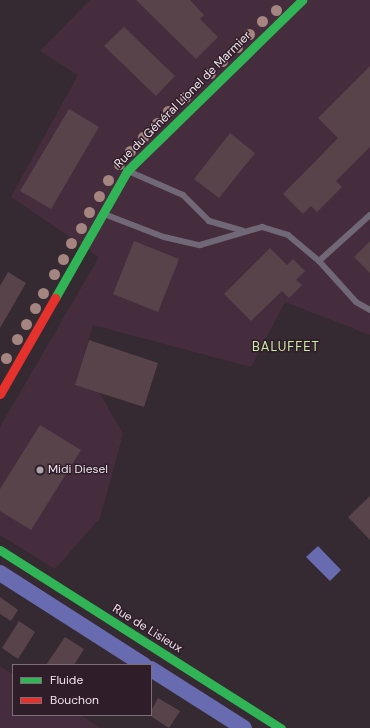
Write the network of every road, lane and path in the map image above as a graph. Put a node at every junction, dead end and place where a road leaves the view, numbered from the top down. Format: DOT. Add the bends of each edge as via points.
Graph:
graph roads {
  1 [pos="302,0"];
  2 [pos="127,171"];
  3 [pos="101,212"];
  4 [pos="370,215"];
  5 [pos="243,231"];
  6 [pos="318,261"];
  7 [pos="370,310"];
  8 [pos="0,394"];
  9 [pos="0,550"];
  10 [pos="281,728"];
  1 -- 2 [label="street, Rue du Général Lionel de Marmier"];
  2 -- 3 [label="street, Rue du Général Lionel de Marmier"];
  2 -- 5 [label="lane" via="183,195 209,221"];
  3 -- 5 [label="lane" via="164,237 200,245"];
  3 -- 8 [label="street, Rue du Général Lionel de Marmier"];
  4 -- 6 [label="lane"];
  5 -- 6 [label="lane" via="262,228 288,235"];
  6 -- 7 [label="lane" via="356,302"];
  9 -- 10 [label="street, Rue de Lisieux"];
}
